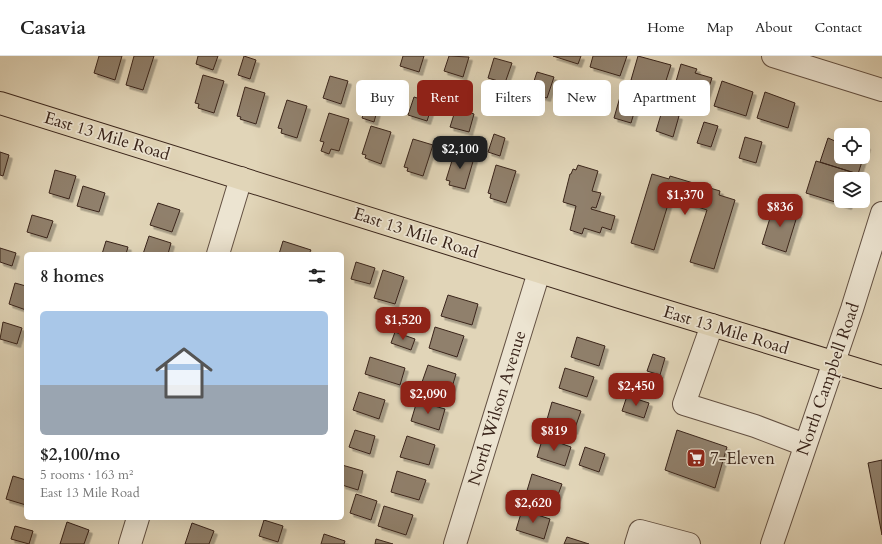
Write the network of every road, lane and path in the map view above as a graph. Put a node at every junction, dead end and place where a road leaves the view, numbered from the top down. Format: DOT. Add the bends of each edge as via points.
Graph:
graph roads {
  1 [pos="774,56"];
  2 [pos="882,90"];
  3 [pos="0,103"];
  4 [pos="241,178"];
  5 [pos="882,213"];
  6 [pos="219,252"];
  7 [pos="539,272"];
  8 [pos="712,325"];
  9 [pos="833,362"];
  10 [pos="882,377"];
  11 [pos="805,445"];
  12 [pos="137,520"];
  13 [pos="130,544"];
  14 [pos="455,544"];
  15 [pos="636,544"];
  16 [pos="689,544"];
  17 [pos="772,544"];
  1 -- 2 [label="street"];
  3 -- 4 [label="main road, East 13 Mile Road"];
  4 -- 6 [label="street"];
  4 -- 7 [label="main road, East 13 Mile Road"];
  5 -- 9 [label="street, North Campbell Road"];
  7 -- 8 [label="main road, East 13 Mile Road"];
  7 -- 14 [label="street, North Wilson Avenue"];
  8 -- 9 [label="main road, East 13 Mile Road"];
  8 -- 11 [label="street" via="684,404"];
  9 -- 10 [label="main road, East 13 Mile Road"];
  9 -- 11 [label="street, North Campbell Road"];
  11 -- 17 [label="street, North Campbell Road"];
  12 -- 13 [label="street"];
  15 -- 16 [label="street" via="640,531"];
}
